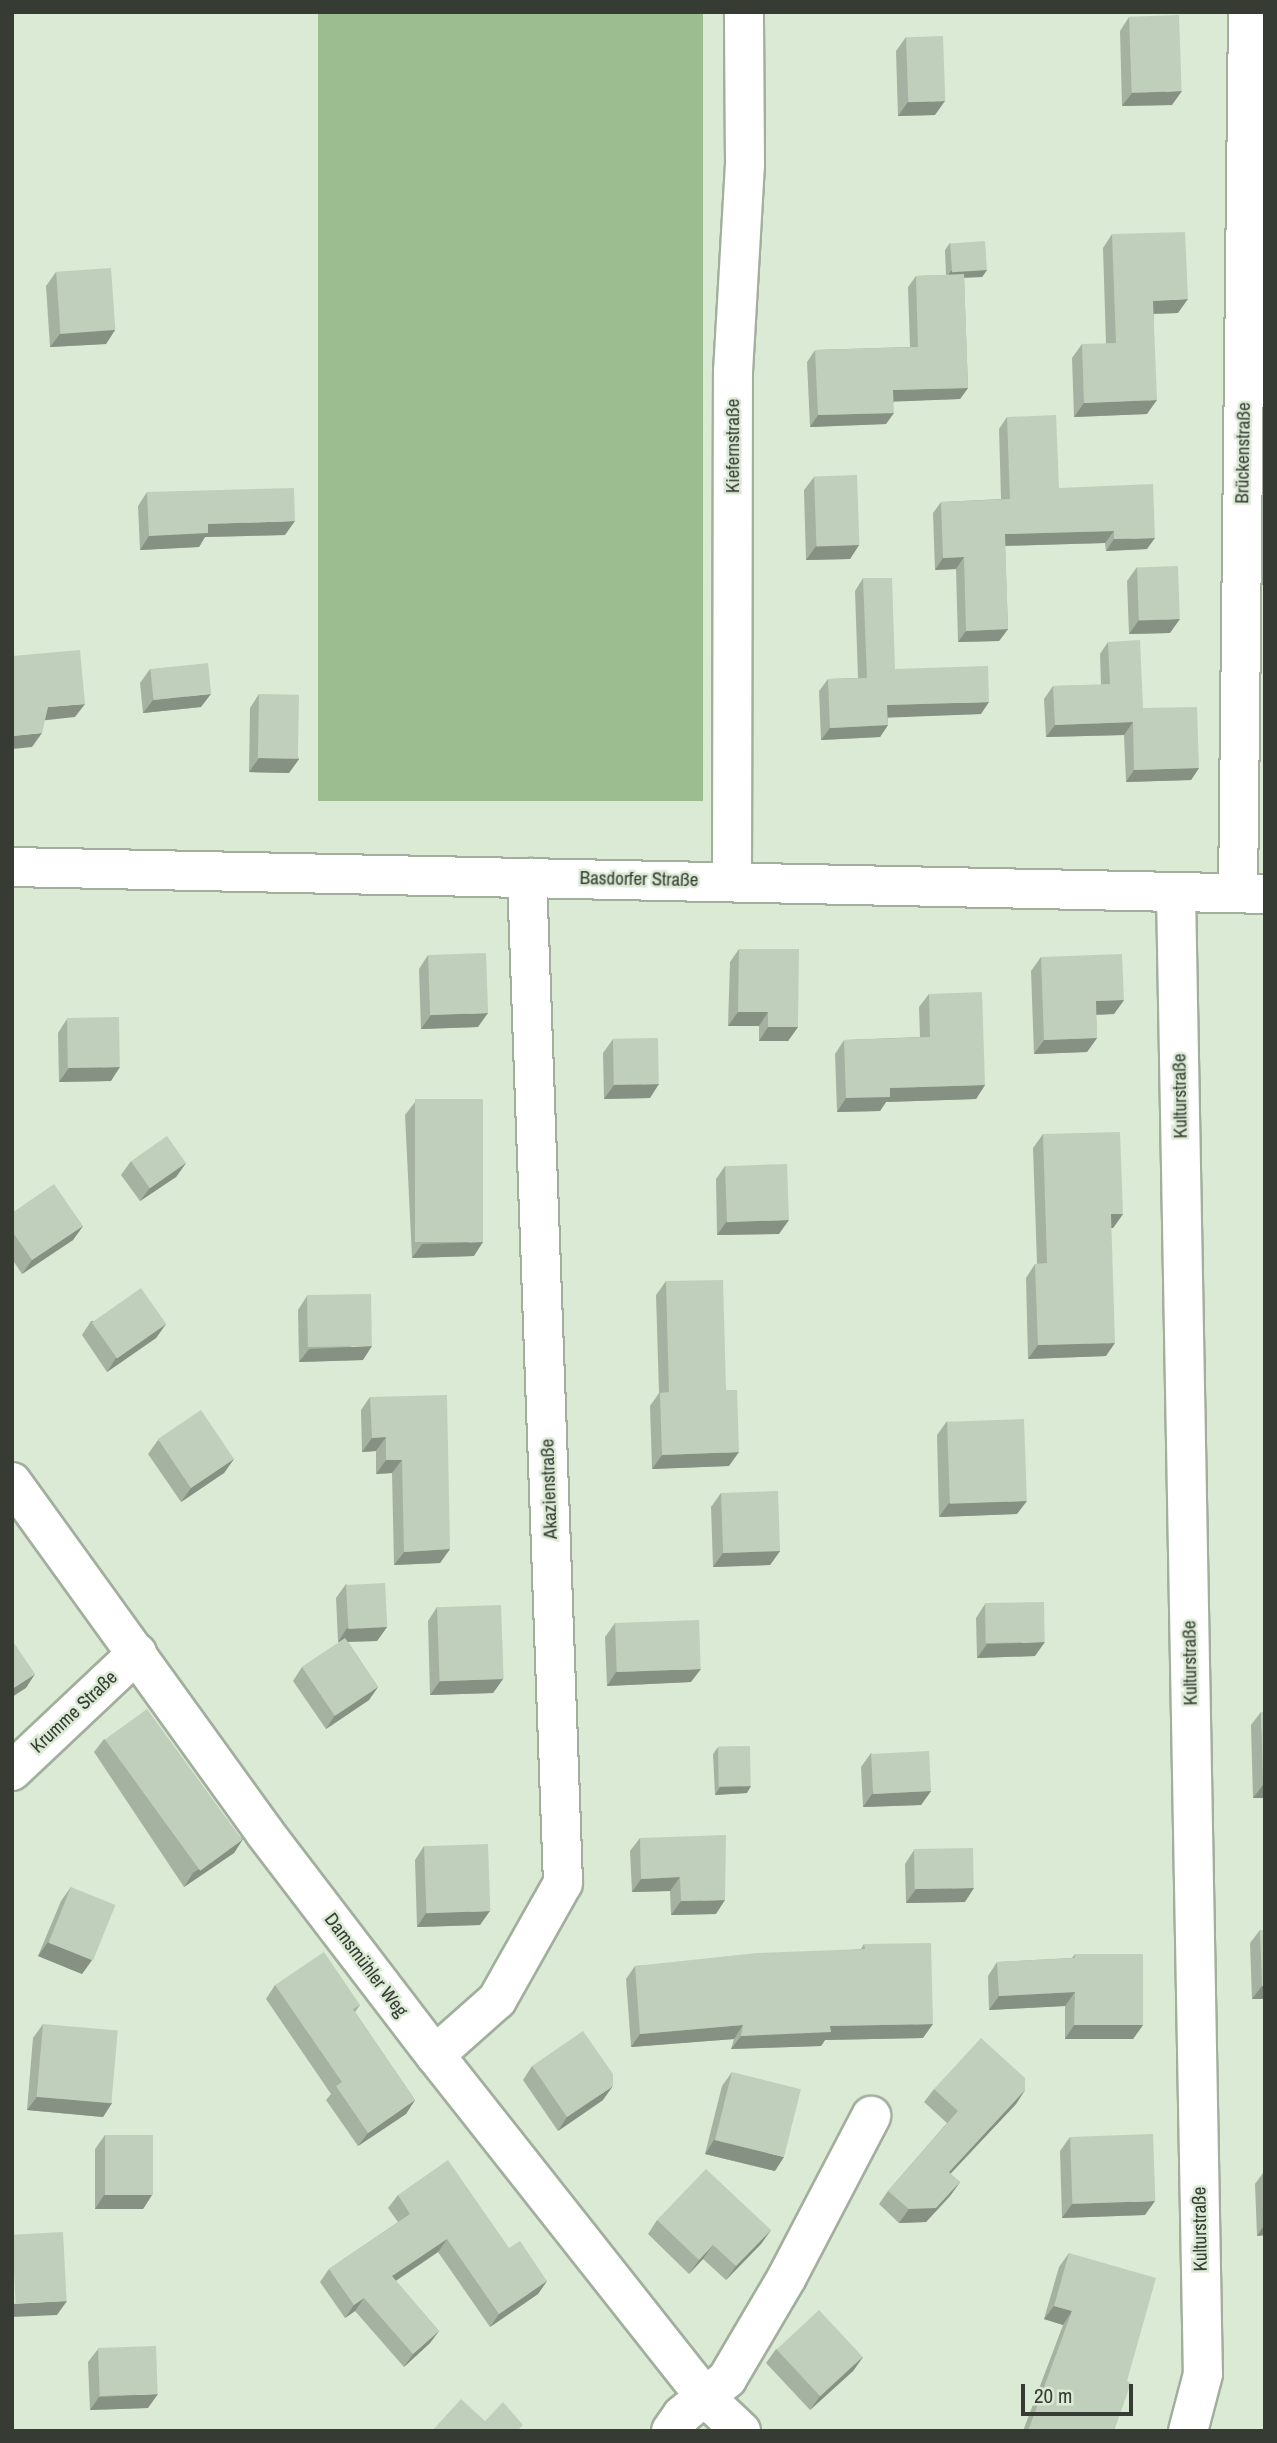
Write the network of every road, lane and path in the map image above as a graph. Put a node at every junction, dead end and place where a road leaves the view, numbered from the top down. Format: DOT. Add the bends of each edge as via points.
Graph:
graph roads {
  1 [pos="744,12"];
  2 [pos="1248,12"];
  3 [pos="12,867"];
  4 [pos="527,878"];
  5 [pos="732,880"];
  6 [pos="1176,892"];
  7 [pos="1251,893"];
  8 [pos="12,1482"];
  9 [pos="137,1653"];
  10 [pos="12,1771"];
  11 [pos="435,2055"];
  12 [pos="871,2116"];
  13 [pos="705,2396"];
  14 [pos="671,2431"];
  15 [pos="741,2431"];
  16 [pos="1188,2431"];
  1 -- 5 [label="street, Kiefernstraße" via="745,164 733,372"];
  2 -- 7 [label="street, Brückenstraße"];
  3 -- 4 [label="street, Basdorfer Straße"];
  4 -- 5 [label="street, Basdorfer Straße"];
  4 -- 11 [label="street, Akazienstraße" via="564,1883 497,2000"];
  5 -- 6 [label="street, Basdorfer Straße"];
  6 -- 7 [label="street, Basdorfer Straße"];
  6 -- 16 [label="street, Kulturstraße" via="1203,2374"];
  8 -- 9 [label="street, Damsmühler Weg"];
  9 -- 10 [label="street, Krumme Straße"];
  9 -- 11 [label="street, Damsmühler Weg" via="265,1833"];
  11 -- 13 [label="street, Damsmühler Weg"];
  12 -- 13 [label="street" via="727,2379"];
  13 -- 14 [label="street"];
  13 -- 15 [label="street, Damsmühler Weg"];
}
